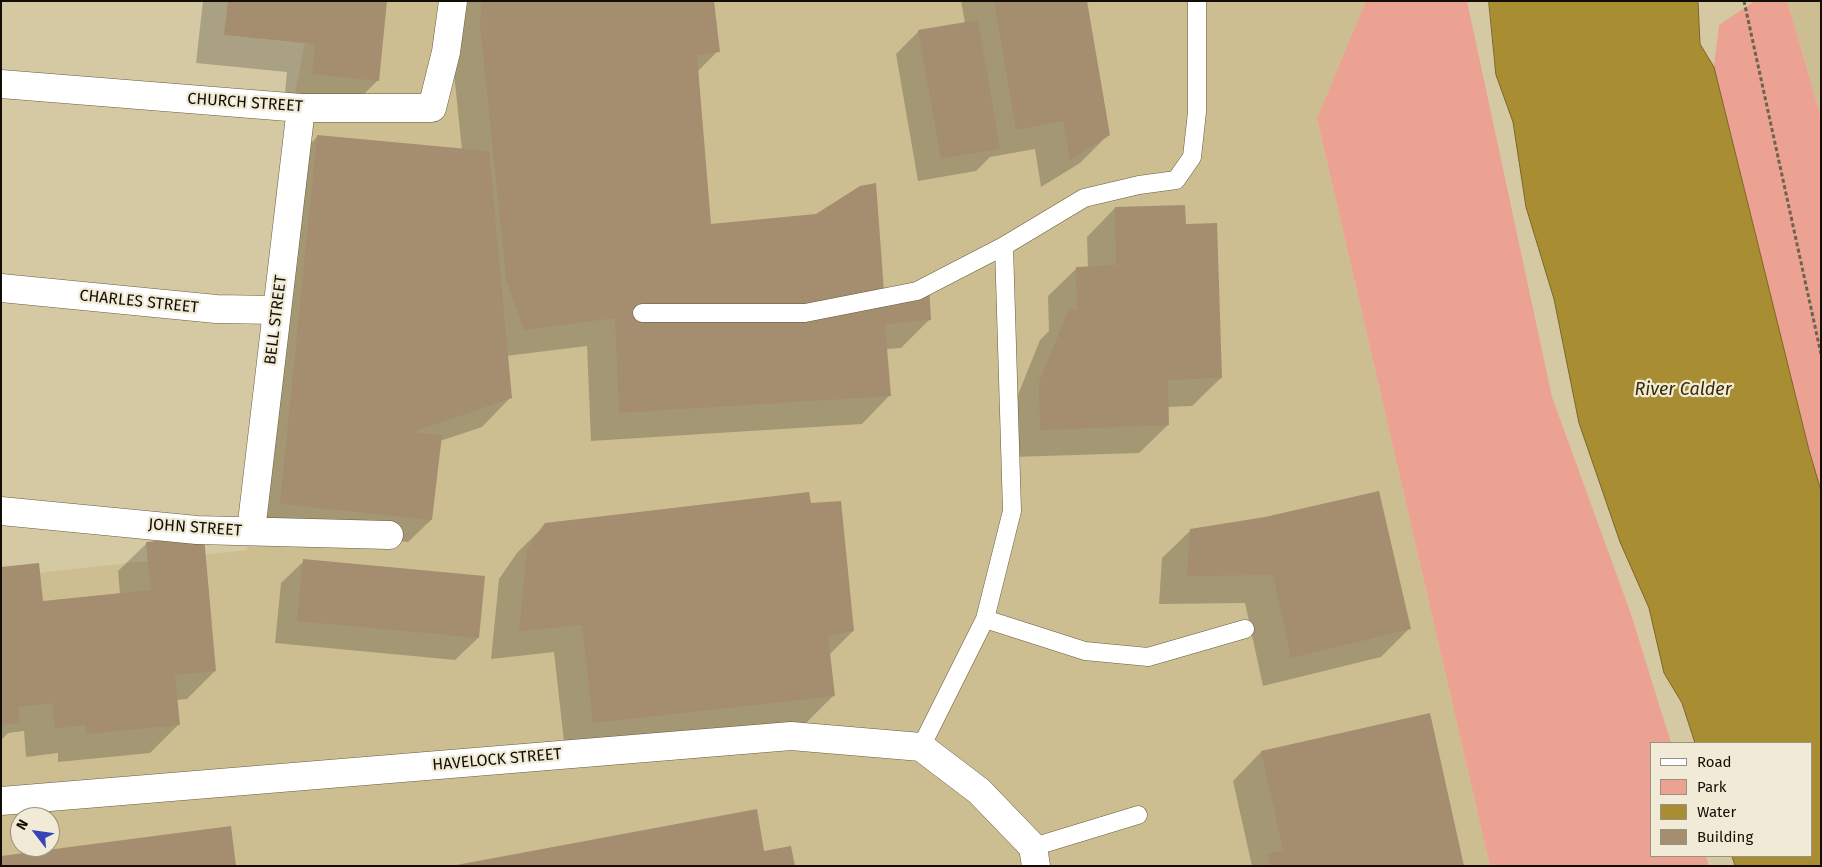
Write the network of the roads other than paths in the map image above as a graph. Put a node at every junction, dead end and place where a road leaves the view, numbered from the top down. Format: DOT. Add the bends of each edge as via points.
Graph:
graph roads {
  1 [pos="453,1"];
  2 [pos="1197,1"];
  3 [pos="1,84"];
  4 [pos="301,108"];
  5 [pos="1004,246"];
  6 [pos="1,288"];
  7 [pos="277,310"];
  8 [pos="642,313"];
  9 [pos="1,511"];
  10 [pos="251,532"];
  11 [pos="389,535"];
  12 [pos="985,619"];
  13 [pos="1245,629"];
  14 [pos="921,747"];
  15 [pos="1,801"];
  16 [pos="1138,815"];
  17 [pos="1035,857"];
  1 -- 4 [label="street, CHURCH STREET" via="446,52 432,108"];
  2 -- 5 [label="lane" via="1197,112 1192,157 1176,180 1084,198"];
  3 -- 4 [label="street, CHURCH STREET"];
  4 -- 7 [label="street, BELL STREET"];
  5 -- 8 [label="lane" via="917,291 805,313"];
  5 -- 12 [label="lane" via="1012,511"];
  6 -- 7 [label="street, CHARLES STREET" via="216,310"];
  7 -- 10 [label="street, BELL STREET"];
  9 -- 10 [label="street, JOHN STREET" via="197,530"];
  10 -- 11 [label="street, JOHN STREET"];
  12 -- 13 [label="lane" via="1085,651 1148,657"];
  12 -- 14 [label="lane"];
  14 -- 15 [label="street, HAVELOCK STREET" via="791,736"];
  14 -- 17 [label="street" via="979,791"];
  16 -- 17 [label="lane"];
}
